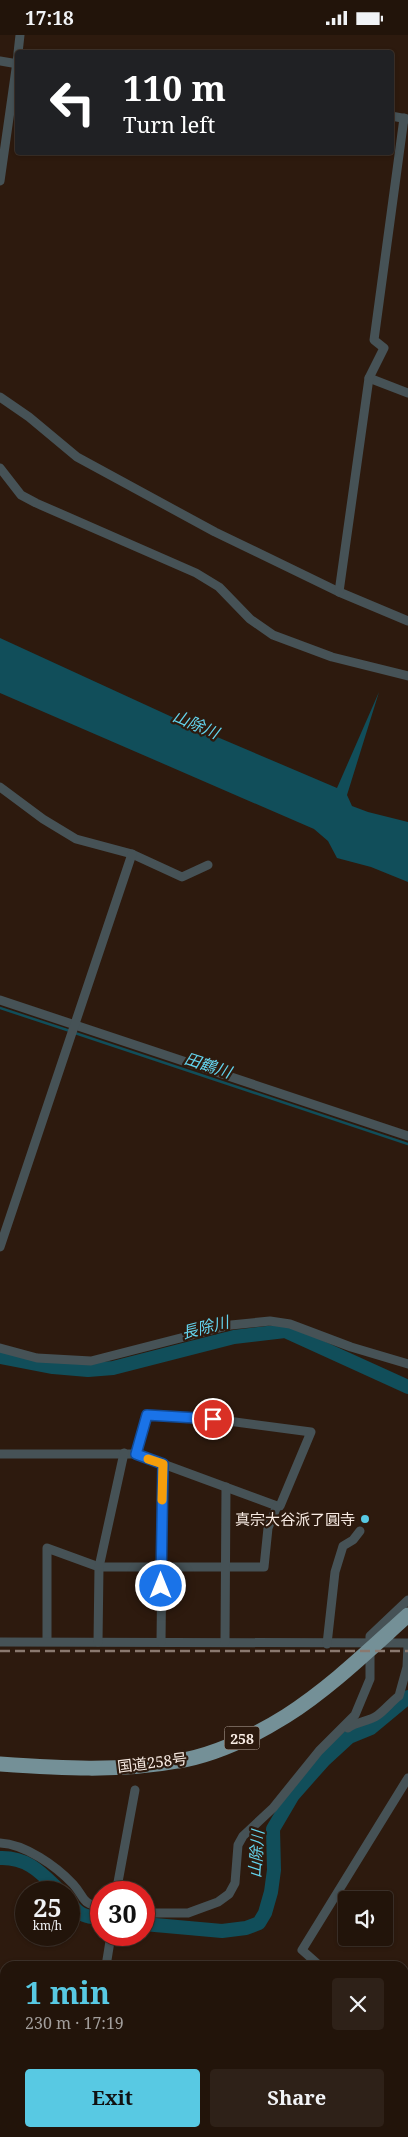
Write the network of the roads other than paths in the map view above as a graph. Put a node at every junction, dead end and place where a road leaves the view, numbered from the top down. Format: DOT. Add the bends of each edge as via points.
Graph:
graph roads {
  1 [pos="20,35"];
  2 [pos="18,50"];
  3 [pos="15,59"];
  4 [pos="0,61"];
  5 [pos="15,73"];
  6 [pos="406,119"];
  7 [pos="0,181"];
  8 [pos="369,378"];
  9 [pos="408,393"];
  10 [pos="0,397"];
  11 [pos="0,468"];
  12 [pos="339,592"];
  13 [pos="408,621"];
  14 [pos="408,676"];
  15 [pos="0,787"];
  16 [pos="132,854"];
  17 [pos="208,865"];
  18 [pos="0,1000"];
  19 [pos="72,1029"];
  20 [pos="408,1136"];
  21 [pos="0,1247"];
  22 [pos="0,1348"];
  23 [pos="408,1364"];
  24 [pos="124,1453"];
  25 [pos="0,1454"];
  26 [pos="136,1454"];
  27 [pos="163,1464"];
  28 [pos="226,1487"];
  29 [pos="277,1507"];
  30 [pos="360,1531"];
  31 [pos="226,1566"];
  32 [pos="99,1567"];
  33 [pos="161,1567"];
  34 [pos="408,1600"];
  35 [pos="408,1615"];
  36 [pos="0,1641"];
  37 [pos="47,1641"];
  38 [pos="98,1642"];
  39 [pos="161,1642"];
  40 [pos="225,1642"];
  41 [pos="328,1644"];
  42 [pos="370,1644"];
  43 [pos="408,1644"];
  44 [pos="334,1737"];
  45 [pos="0,1764"];
  46 [pos="408,1778"];
  47 [pos="135,1790"];
  48 [pos="0,1843"];
  49 [pos="118,1881"];
  50 [pos="90,1905"];
  51 [pos="155,1913"];
  52 [pos="110,1946"];
  53 [pos="107,1961"];
  54 [pos="315,1961"];
  1 -- 2 [label="street"];
  3 -- 4 [label="street"];
  5 -- 7 [label="street"];
  6 -- 8 [label="street" via="374,340 384,348"];
  8 -- 9 [label="street"];
  8 -- 12 [label="street"];
  10 -- 12 [label="street" via="77,457 215,532"];
  11 -- 14 [label="street" via="21,495 196,573 219,587 250,619 273,635 332,657"];
  12 -- 13 [label="street"];
  15 -- 16 [label="street" via="76,839"];
  16 -- 17 [label="street" via="182,877"];
  16 -- 19 [label="street"];
  18 -- 19 [label="street"];
  19 -- 20 [label="street"];
  19 -- 21 [label="street"];
  22 -- 23 [label="street" via="37,1357 91,1361 231,1325 270,1321 290,1324"];
  24 -- 25 [label="street"];
  24 -- 26 [label="street"];
  24 -- 32 [label="street"];
  26 -- 27 [label="street"];
  26 -- 29 [label="street" via="147,1415 213,1419 311,1432 290,1486"];
  27 -- 28 [label="street"];
  27 -- 33 [label="street"];
  28 -- 29 [label="street"];
  28 -- 31 [label="street"];
  29 -- 31 [label="street" via="268,1528 264,1567"];
  30 -- 41 [label="street" via="353,1541 344,1546 334,1572"];
  31 -- 33 [label="street"];
  31 -- 40 [label="street"];
  32 -- 33 [label="street"];
  32 -- 37 [label="street" via="47,1548"];
  32 -- 38 [label="street"];
  33 -- 39 [label="street"];
  34 -- 42 [label="street" via="370,1636"];
  35 -- 45 [label="highway, 国道258号 / 258" via="334,1680 285,1716 212,1751 178,1761 69,1769"];
  36 -- 37 [label="street"];
  37 -- 38 [label="street"];
  38 -- 39 [label="street"];
  39 -- 40 [label="street"];
  40 -- 41 [label="street"];
  41 -- 42 [label="street"];
  42 -- 43 [label="street"];
  42 -- 44 [label="street" via="370,1679 362,1700 351,1720"];
  43 -- 44 [label="street" via="407,1667 400,1696 377,1716 354,1724"];
  44 -- 51 [label="street" via="274,1808 243,1837 237,1851 235,1883 229,1894 218,1902 188,1913"];
  46 -- 54 [label="street" via="302,1949"];
  47 -- 49 [label="street"];
  48 -- 50 [label="street" via="27,1849 73,1884 82,1900"];
  52 -- 53 [label="street"];
}
